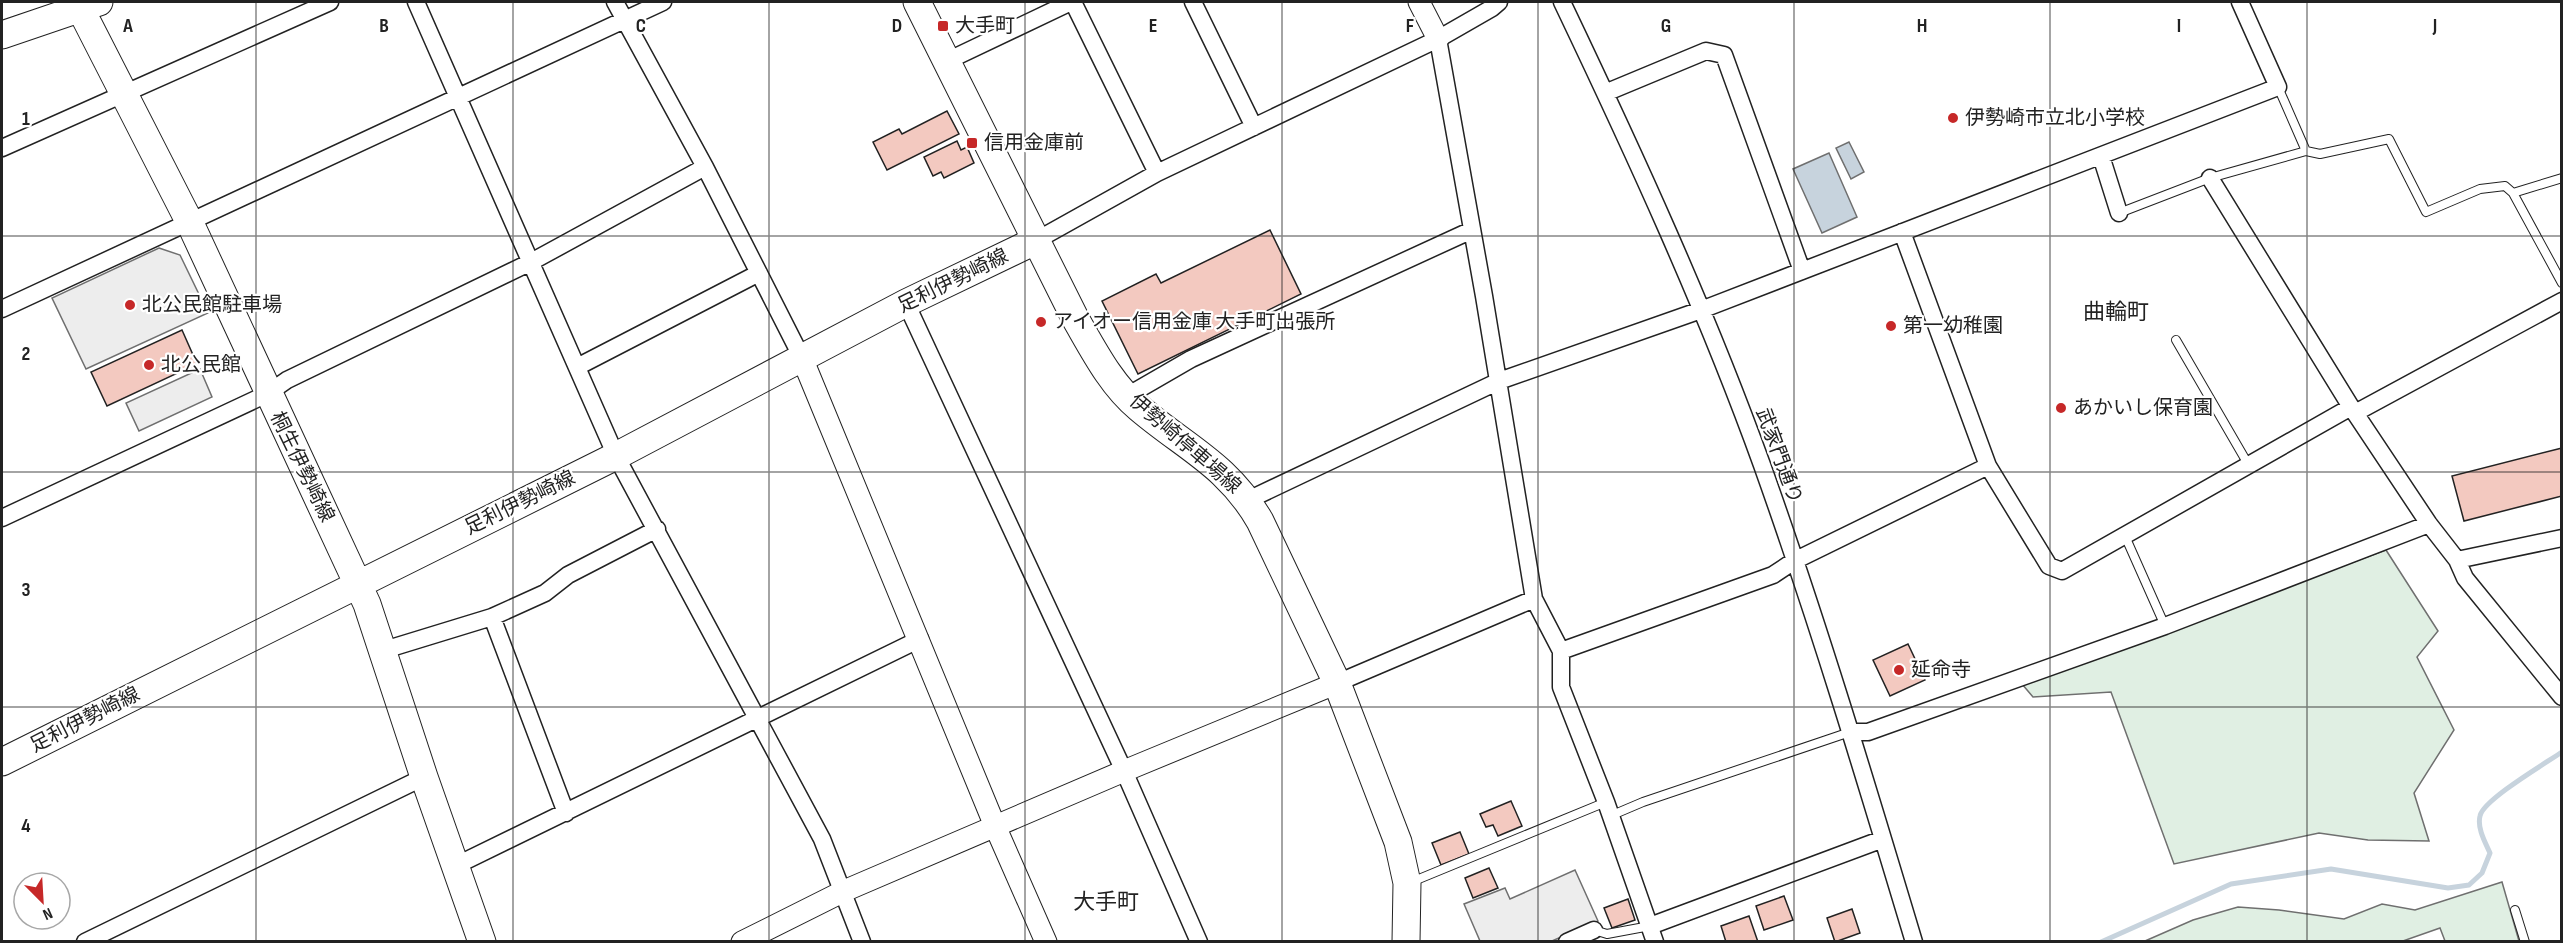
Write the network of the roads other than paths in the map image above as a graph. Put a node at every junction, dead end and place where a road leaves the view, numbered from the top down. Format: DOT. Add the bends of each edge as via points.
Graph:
graph roads {
  1 [pos="330,2"];
  2 [pos="416,2"];
  3 [pos="615,2"];
  4 [pos="663,2"];
  5 [pos="917,2"];
  6 [pos="1072,2"];
  7 [pos="1193,2"];
  8 [pos="1419,2"];
  9 [pos="1499,2"];
  10 [pos="1562,2"];
  11 [pos="2240,2"];
  12 [pos="86,4"];
  13 [pos="624,20"];
  14 [pos="2,35"];
  15 [pos="1438,39"];
  16 [pos="947,61"];
  17 [pos="2278,87"];
  18 [pos="1605,93"];
  19 [pos="124,94"];
  20 [pos="459,97"];
  21 [pos="1254,127"];
  22 [pos="2,148"];
  23 [pos="2306,151"];
  24 [pos="2101,156"];
  25 [pos="705,167"];
  26 [pos="1156,173"];
  27 [pos="2210,178"];
  28 [pos="2562,178"];
  29 [pos="2513,193"];
  30 [pos="2119,213"];
  31 [pos="190,223"];
  32 [pos="1472,230"];
  33 [pos="1902,232"];
  34 [pos="1037,240"];
  35 [pos="531,262"];
  36 [pos="1802,271"];
  37 [pos="759,273"];
  38 [pos="2562,283"];
  39 [pos="2562,301"];
  40 [pos="906,303"];
  41 [pos="2,309"];
  42 [pos="1701,310"];
  43 [pos="2176,340"];
  44 [pos="802,358"];
  45 [pos="577,367"];
  46 [pos="1499,381"];
  47 [pos="267,394"];
  48 [pos="1127,396"];
  49 [pos="2353,410"];
  50 [pos="616,456"];
  51 [pos="2248,464"];
  52 [pos="1988,466"];
  53 [pos="1248,500"];
  54 [pos="2,518"];
  55 [pos="2429,524"];
  56 [pos="657,529"];
  57 [pos="2125,536"];
  58 [pos="2562,538"];
  59 [pos="2457,560"];
  60 [pos="1794,561"];
  61 [pos="358,583"];
  62 [pos="1534,599"];
  63 [pos="492,617"];
  64 [pos="2165,626"];
  65 [pos="920,639"];
  66 [pos="381,651"];
  67 [pos="1561,651"];
  68 [pos="1337,683"];
  69 [pos="2562,697"];
  70 [pos="758,719"];
  71 [pos="1850,732"];
  72 [pos="2,762"];
  73 [pos="1124,771"];
  74 [pos="424,777"];
  75 [pos="1608,809"];
  76 [pos="566,813"];
  77 [pos="995,826"];
  78 [pos="1883,839"];
  79 [pos="455,866"];
  80 [pos="1407,884"];
  81 [pos="843,891"];
  82 [pos="2515,910"];
  83 [pos="1594,930"];
  84 [pos="1653,934"];
  85 [pos="85,942"];
  86 [pos="482,942"];
  87 [pos="742,942"];
  88 [pos="862,942"];
  89 [pos="1046,942"];
  90 [pos="1199,942"];
  91 [pos="1406,942"];
  92 [pos="1567,942"];
  93 [pos="1914,942"];
  94 [pos="2525,942"];
  1 -- 19 [label="street"];
  2 -- 20 [label="street"];
  3 -- 13 [label="street"];
  4 -- 13 [label="street"];
  5 -- 16 [label="main road, 伊勢崎停車場線"];
  6 -- 16 [label="street"];
  6 -- 26 [label="street"];
  7 -- 21 [label="street"];
  8 -- 15 [label="street"];
  9 -- 15 [label="street"];
  10 -- 18 [label="street, 武家門通り"];
  11 -- 17 [label="street"];
  12 -- 14 [label="main road"];
  12 -- 19 [label="main road, 桐生伊勢崎線"];
  13 -- 20 [label="street"];
  13 -- 25 [label="street"];
  15 -- 21 [label="street"];
  15 -- 32 [label="street"];
  16 -- 34 [label="main road, 伊勢崎停車場線"];
  17 -- 23 [label="lane"];
  17 -- 24 [label="street"];
  18 -- 36 [label="street" via="1706,51 1724,55"];
  18 -- 42 [label="street, 武家門通り"];
  19 -- 22 [label="street"];
  19 -- 31 [label="main road, 桐生伊勢崎線"];
  20 -- 31 [label="street"];
  20 -- 35 [label="street"];
  21 -- 26 [label="street"];
  23 -- 27 [label="lane"];
  23 -- 29 [label="lane" via="2320,154 2389,139 2426,213 2481,189 2505,186"];
  24 -- 30 [label="street"];
  24 -- 33 [label="street"];
  25 -- 35 [label="street"];
  25 -- 37 [label="street"];
  26 -- 34 [label="street"];
  27 -- 30 [label="lane"];
  27 -- 49 [label="street"];
  28 -- 29 [label="lane"];
  29 -- 38 [label="lane"];
  31 -- 41 [label="street"];
  31 -- 47 [label="main road, 桐生伊勢崎線"];
  32 -- 46 [label="street"];
  32 -- 48 [label="street" via="1191,359"];
  33 -- 36 [label="street"];
  33 -- 52 [label="street"];
  34 -- 40 [label="main road, 足利伊勢崎線"];
  34 -- 48 [label="main road, 伊勢崎停車場線" via="1095,353"];
  35 -- 45 [label="street"];
  35 -- 47 [label="street" via="287,380"];
  36 -- 42 [label="street"];
  37 -- 44 [label="street"];
  37 -- 45 [label="street"];
  39 -- 49 [label="street"];
  40 -- 44 [label="main road, 足利伊勢崎線"];
  40 -- 73 [label="street"];
  42 -- 46 [label="street"];
  42 -- 60 [label="street, 武家門通り" via="1762,465"];
  43 -- 51 [label="lane"];
  44 -- 50 [label="main road, 足利伊勢崎線"];
  44 -- 65 [label="street"];
  45 -- 50 [label="street"];
  46 -- 53 [label="street"];
  46 -- 62 [label="street"];
  47 -- 54 [label="street"];
  47 -- 61 [label="main road, 桐生伊勢崎線"];
  48 -- 53 [label="main road, 伊勢崎停車場線" via="1213,463"];
  49 -- 51 [label="street"];
  49 -- 55 [label="street"];
  50 -- 56 [label="street"];
  50 -- 61 [label="main road, 足利伊勢崎線"];
  51 -- 57 [label="street"];
  52 -- 57 [label="street" via="2049,566 2062,571"];
  52 -- 60 [label="street"];
  53 -- 68 [label="main road, 伊勢崎停車場線"];
  55 -- 59 [label="street"];
  55 -- 64 [label="street"];
  56 -- 63 [label="street" via="568,575 545,593"];
  56 -- 70 [label="street"];
  57 -- 64 [label="lane"];
  58 -- 59 [label="street"];
  59 -- 69 [label="street" via="2465,578"];
  60 -- 67 [label="street" via="1773,574"];
  60 -- 71 [label="street, 武家門通り"];
  61 -- 66 [label="main road, 桐生伊勢崎線"];
  61 -- 72 [label="main road, 足利伊勢崎線"];
  62 -- 67 [label="street"];
  62 -- 68 [label="street"];
  63 -- 66 [label="street"];
  63 -- 76 [label="street"];
  64 -- 71 [label="street" via="1869,732"];
  65 -- 70 [label="street"];
  65 -- 77 [label="street"];
  66 -- 74 [label="main road, 桐生伊勢崎線"];
  67 -- 75 [label="street" via="1561,687"];
  68 -- 73 [label="street"];
  68 -- 80 [label="main road, 伊勢崎停車場線" via="1398,842"];
  70 -- 76 [label="street"];
  70 -- 81 [label="street" via="822,839"];
  71 -- 75 [label="lane" via="1643,802"];
  71 -- 78 [label="street, 武家門通り"];
  73 -- 77 [label="street"];
  73 -- 90 [label="street"];
  74 -- 79 [label="main road, 桐生伊勢崎線"];
  74 -- 85 [label="street"];
  75 -- 80 [label="lane"];
  75 -- 84 [label="street"];
  76 -- 79 [label="street"];
  77 -- 81 [label="street"];
  77 -- 89 [label="street"];
  78 -- 84 [label="street"];
  78 -- 93 [label="street, 武家門通り"];
  79 -- 86 [label="main road, 桐生伊勢崎線"];
  80 -- 91 [label="main road, 伊勢崎停車場線"];
  81 -- 87 [label="street"];
  81 -- 88 [label="street"];
  82 -- 94 [label="lane"];
  83 -- 84 [label="lane" via="1607,934"];
  83 -- 92 [label="street"];
}
